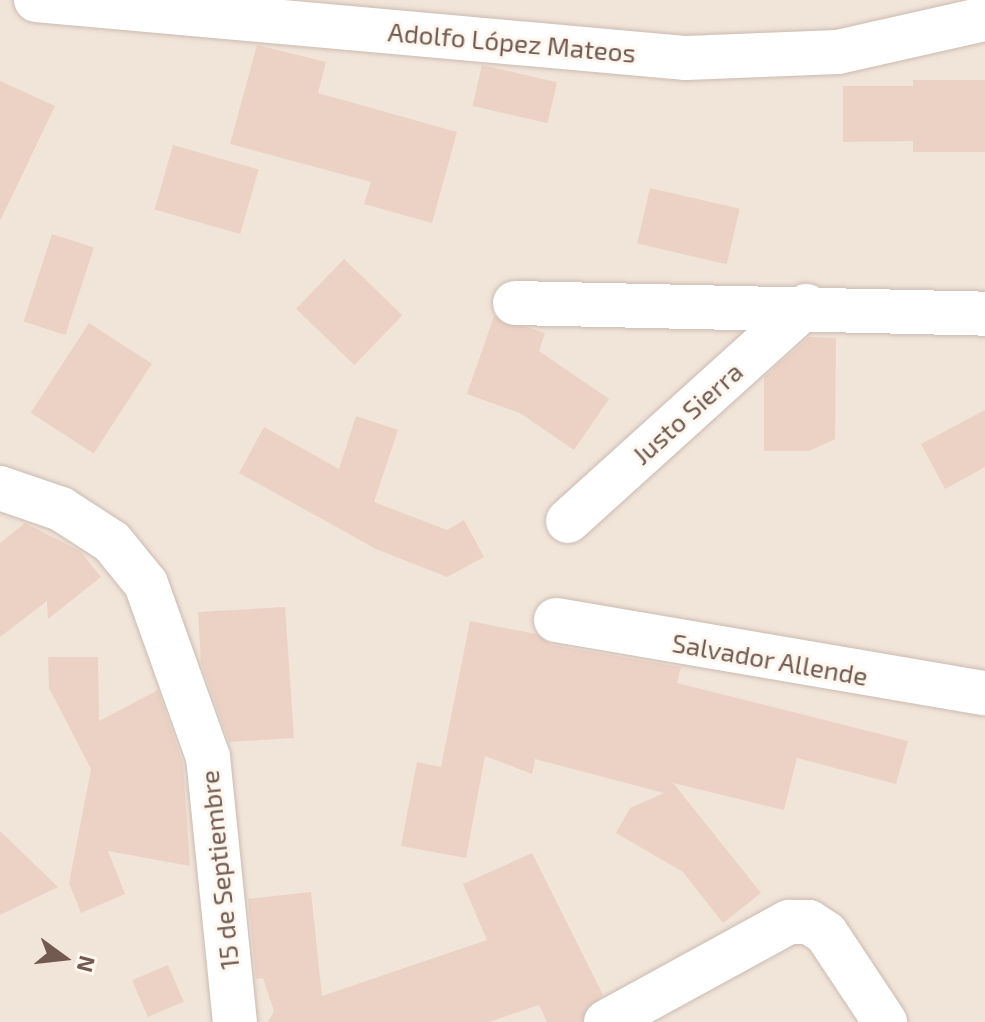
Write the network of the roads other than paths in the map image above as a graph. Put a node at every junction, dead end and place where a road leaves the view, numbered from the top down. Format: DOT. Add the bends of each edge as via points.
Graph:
graph roads {
  1 [pos="36,0"];
  2 [pos="985,19"];
  3 [pos="515,303"];
  4 [pos="806,306"];
  5 [pos="985,314"];
  6 [pos="0,488"];
  7 [pos="568,521"];
  8 [pos="556,620"];
  9 [pos="985,693"];
  10 [pos="235,1022"];
  11 [pos="606,1022"];
  12 [pos="885,1022"];
  1 -- 2 [label="street, Adolfo López Mateos" via="686,58 838,52"];
  3 -- 4 [label="street"];
  4 -- 5 [label="street"];
  4 -- 7 [label="street, Justo Sierra"];
  6 -- 10 [label="street, 15 de Septiembre" via="61,509 112,542 146,584 208,757"];
  8 -- 9 [label="street, Salvador Allende"];
  11 -- 12 [label="street" via="789,922 809,922 826,933"];
}
